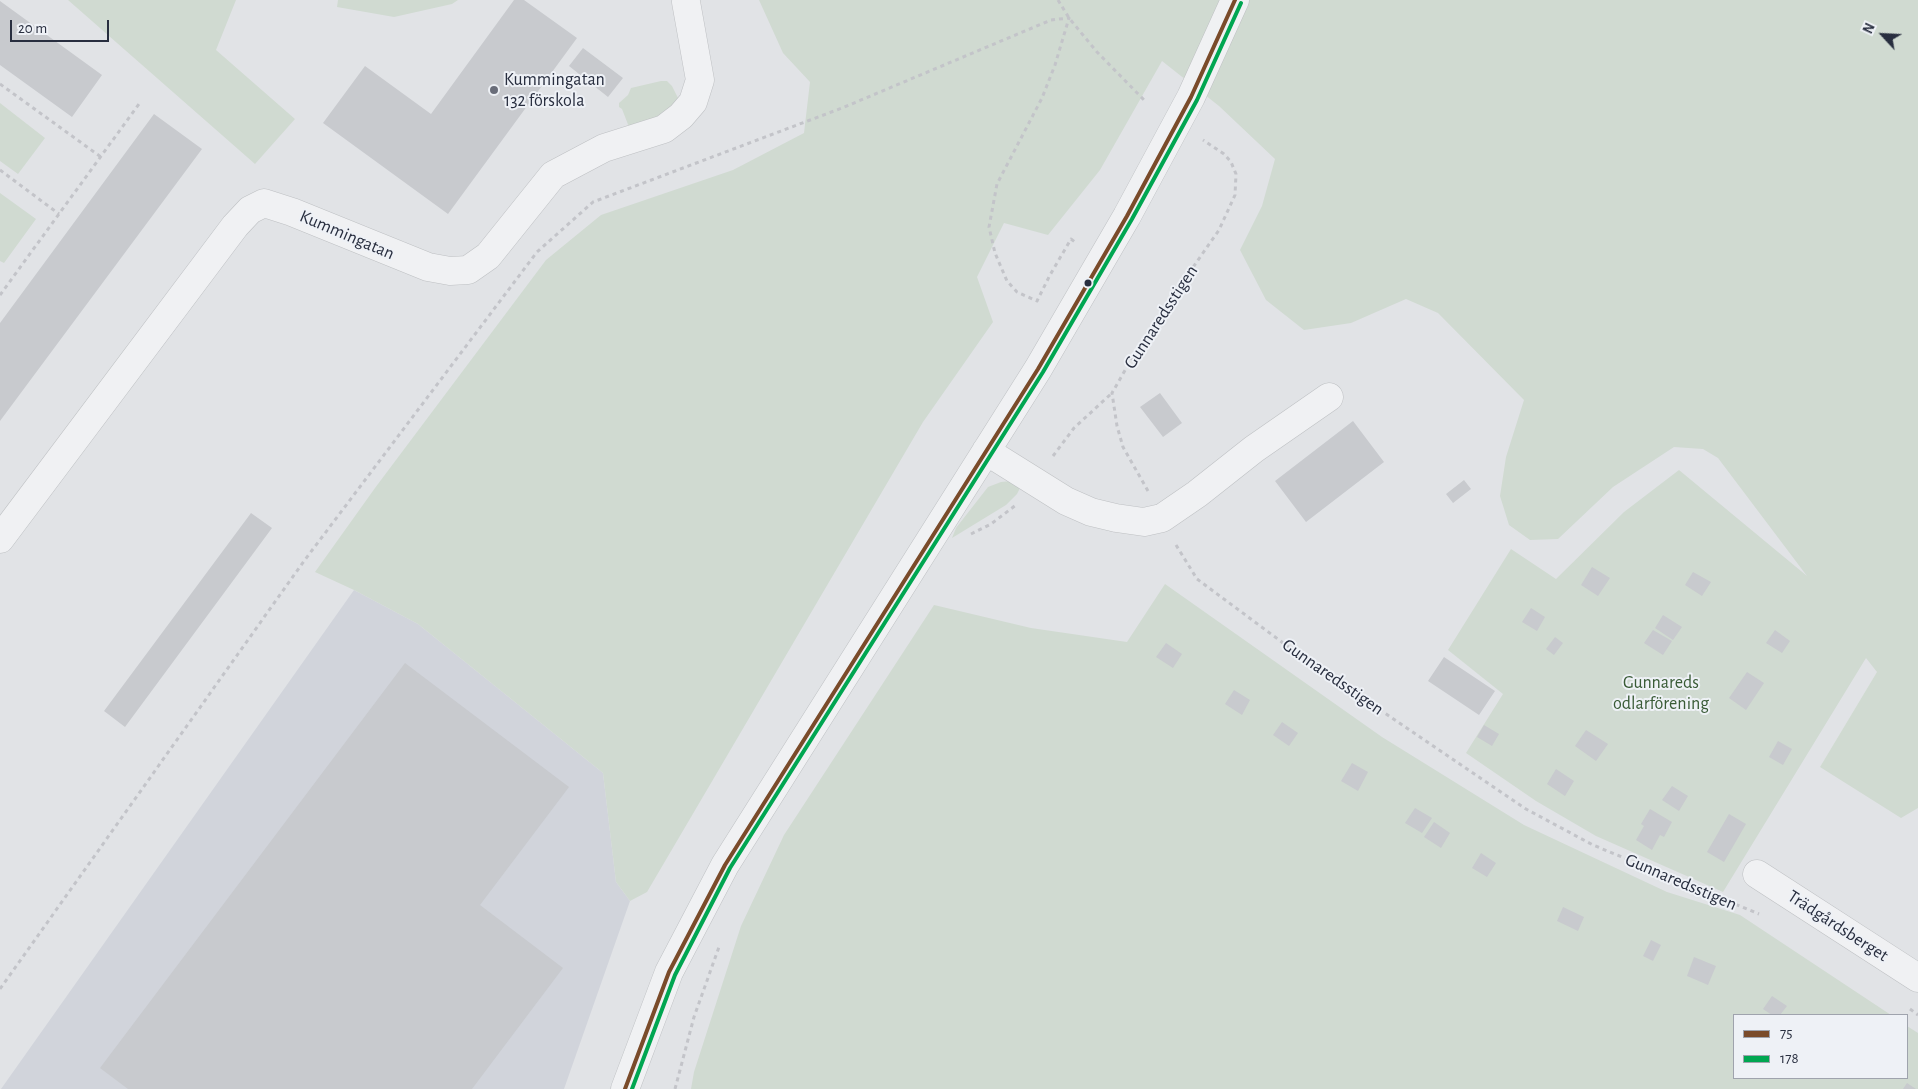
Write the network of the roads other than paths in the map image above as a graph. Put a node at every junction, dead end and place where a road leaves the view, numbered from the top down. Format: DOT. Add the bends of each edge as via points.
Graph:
graph roads {
  1 [pos="1235,0"];
  2 [pos="686,2"];
  3 [pos="1329,397"];
  4 [pos="986,451"];
  5 [pos="0,539"];
  6 [pos="1757,874"];
  7 [pos="1918,978"];
  8 [pos="625,1089"];
  1 -- 4 [label="street" via="1191,97 1127,216"];
  2 -- 5 [label="street, Kummingatan" via="700,80 693,102 664,130 604,148 554,175 488,256 468,270 428,267 264,203 250,210"];
  3 -- 4 [label="street" via="1162,518 1144,522 1092,512 1066,501"];
  4 -- 8 [label="street" via="725,865 669,972"];
  6 -- 7 [label="street, Trädgårdsberget"];
}
